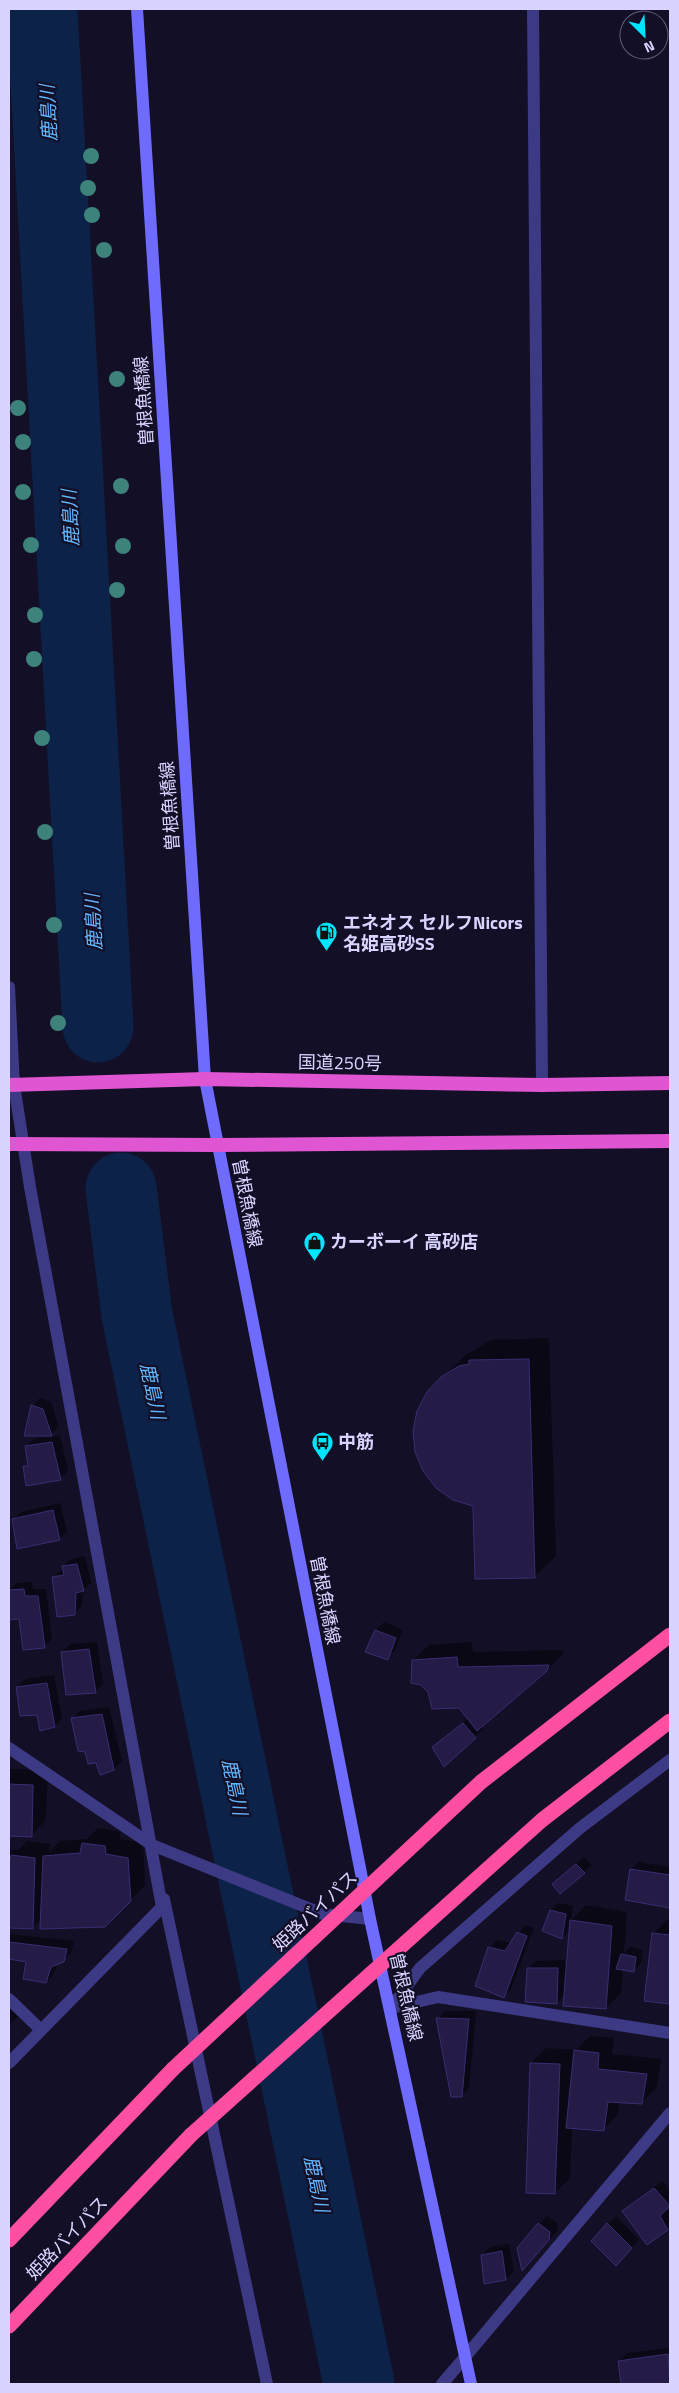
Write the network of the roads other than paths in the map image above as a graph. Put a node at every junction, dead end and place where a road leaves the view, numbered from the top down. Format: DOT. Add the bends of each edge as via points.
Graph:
graph roads {
  1 [pos="137,9"];
  2 [pos="533,9"];
  3 [pos="9,987"];
  4 [pos="205,1079"];
  5 [pos="670,1083"];
  6 [pos="11,1085"];
  7 [pos="542,1085"];
  8 [pos="670,1141"];
  9 [pos="9,1144"];
  10 [pos="24,1144"];
  11 [pos="217,1145"];
  12 [pos="670,1635"];
  13 [pos="670,1721"];
  14 [pos="9,1748"];
  15 [pos="670,1760"];
  16 [pos="152,1845"];
  17 [pos="370,1919"];
  18 [pos="9,2000"];
  19 [pos="391,2008"];
  20 [pos="41,2030"];
  21 [pos="670,2033"];
  22 [pos="9,2063"];
  23 [pos="670,2114"];
  24 [pos="9,2240"];
  25 [pos="9,2326"];
  26 [pos="465,2357"];
  27 [pos="267,2384"];
  28 [pos="442,2384"];
  29 [pos="471,2384"];
  1 -- 4 [label="main road, 曽根魚橋線"];
  2 -- 7 [label="street"];
  3 -- 6 [label="street"];
  4 -- 6 [label="highway, 国道250号"];
  4 -- 7 [label="highway, 国道250号"];
  4 -- 11 [label="main road, 曽根魚橋線"];
  5 -- 7 [label="highway, 国道250号"];
  6 -- 10 [label="street"];
  8 -- 11 [label="highway"];
  9 -- 10 [label="highway"];
  10 -- 11 [label="highway"];
  10 -- 16 [label="street" via="56,1334"];
  11 -- 17 [label="main road, 曽根魚橋線"];
  12 -- 24 [label="highway, 姫路バイパス, bridge" via="481,1782 173,2069"];
  13 -- 25 [label="highway, 姫路バイパス, bridge" via="542,1820 191,2135"];
  14 -- 16 [label="street"];
  15 -- 19 [label="street" via="580,1828 420,1968"];
  16 -- 17 [label="street" via="323,1914"];
  16 -- 20 [label="street" via="162,1907"];
  16 -- 27 [label="street"];
  17 -- 19 [label="main road, 曽根魚橋線"];
  18 -- 20 [label="street"];
  19 -- 21 [label="street" via="438,1997"];
  19 -- 26 [label="main road, 曽根魚橋線"];
  20 -- 22 [label="street"];
  23 -- 26 [label="street"];
  26 -- 28 [label="street"];
  26 -- 29 [label="main road, 曽根魚橋線"];
}
